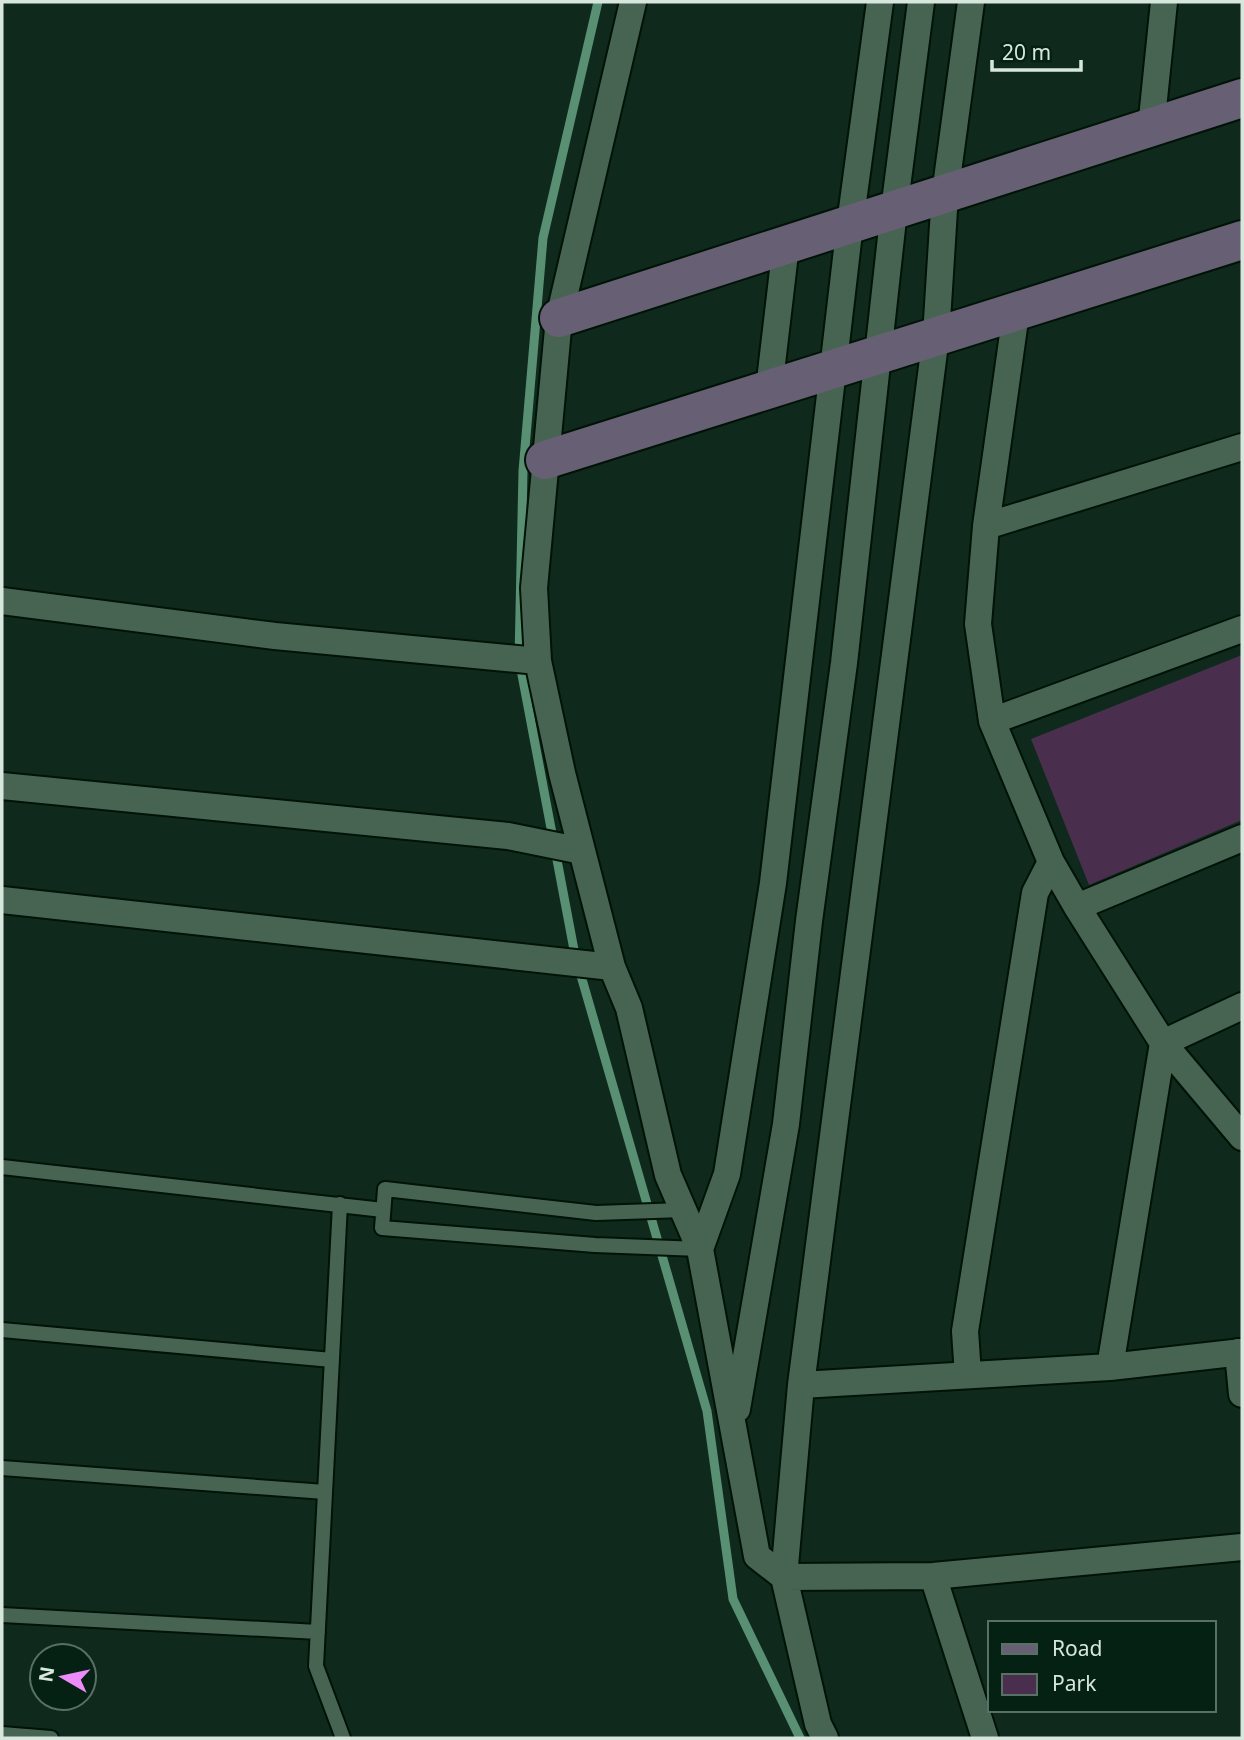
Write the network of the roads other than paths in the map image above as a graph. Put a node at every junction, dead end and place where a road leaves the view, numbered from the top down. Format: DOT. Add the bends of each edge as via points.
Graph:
graph roads {
  1 [pos="633,2"];
  2 [pos="880,2"];
  3 [pos="921,2"];
  4 [pos="971,2"];
  5 [pos="1164,2"];
  6 [pos="1242,98"];
  7 [pos="1151,128"];
  8 [pos="945,194"];
  9 [pos="894,210"];
  10 [pos="850,225"];
  11 [pos="1242,240"];
  12 [pos="786,245"];
  13 [pos="1016,313"];
  14 [pos="559,318"];
  15 [pos="936,336"];
  16 [pos="878,354"];
  17 [pos="833,369"];
  18 [pos="769,389"];
  19 [pos="1242,447"];
  20 [pos="545,460"];
  21 [pos="986,526"];
  22 [pos="2,601"];
  23 [pos="1242,629"];
  24 [pos="538,661"];
  25 [pos="992,721"];
  26 [pos="2,786"];
  27 [pos="1242,838"];
  28 [pos="582,851"];
  29 [pos="1051,862"];
  30 [pos="2,900"];
  31 [pos="1077,907"];
  32 [pos="612,967"];
  33 [pos="1242,1006"];
  34 [pos="1163,1043"];
  35 [pos="1242,1137"];
  36 [pos="2,1167"];
  37 [pos="340,1204"];
  38 [pos="383,1210"];
  39 [pos="683,1210"];
  40 [pos="700,1249"];
  41 [pos="2,1330"];
  42 [pos="1240,1352"];
  43 [pos="332,1360"];
  44 [pos="1110,1367"];
  45 [pos="968,1375"];
  46 [pos="801,1385"];
  47 [pos="1242,1394"];
  48 [pos="734,1427"];
  49 [pos="2,1468"];
  50 [pos="325,1492"];
  51 [pos="1242,1547"];
  52 [pos="933,1576"];
  53 [pos="784,1577"];
  54 [pos="2,1615"];
  55 [pos="318,1632"];
  56 [pos="2,1734"];
  57 [pos="51,1738"];
  58 [pos="343,1738"];
  59 [pos="824,1738"];
  60 [pos="985,1738"];
  1 -- 14 [label="street"];
  2 -- 10 [label="street"];
  3 -- 9 [label="street"];
  4 -- 8 [label="street"];
  5 -- 7 [label="street"];
  6 -- 7 [label="street"];
  7 -- 8 [label="street"];
  8 -- 9 [label="street"];
  8 -- 15 [label="street"];
  9 -- 10 [label="street"];
  9 -- 16 [label="street"];
  10 -- 12 [label="street"];
  10 -- 17 [label="street"];
  11 -- 13 [label="street"];
  12 -- 14 [label="street"];
  12 -- 18 [label="street"];
  13 -- 15 [label="street"];
  13 -- 21 [label="street"];
  14 -- 20 [label="street"];
  15 -- 16 [label="street"];
  15 -- 46 [label="street"];
  16 -- 17 [label="street"];
  16 -- 48 [label="street" via="786,1124"];
  17 -- 18 [label="street"];
  17 -- 40 [label="street" via="773,883 727,1174"];
  18 -- 20 [label="street"];
  19 -- 21 [label="street"];
  20 -- 24 [label="street" via="534,588"];
  21 -- 25 [label="street" via="978,624"];
  22 -- 24 [label="street" via="275,636"];
  23 -- 25 [label="street"];
  24 -- 28 [label="street"];
  25 -- 29 [label="street"];
  26 -- 28 [label="street" via="508,836"];
  27 -- 31 [label="street"];
  28 -- 32 [label="street"];
  29 -- 31 [label="street"];
  29 -- 45 [label="street" via="1035,893 1028,934 965,1331"];
  30 -- 32 [label="street"];
  31 -- 34 [label="street"];
  32 -- 39 [label="street" via="629,1008 668,1175"];
  33 -- 34 [label="street"];
  34 -- 35 [label="street"];
  34 -- 44 [label="street"];
  36 -- 37 [label="lane"];
  37 -- 38 [label="lane"];
  37 -- 43 [label="lane"];
  38 -- 39 [label="lane" via="385,1189 596,1213"];
  38 -- 40 [label="lane" via="382,1228"];
  39 -- 40 [label="street"];
  40 -- 48 [label="street"];
  41 -- 43 [label="lane"];
  42 -- 44 [label="street"];
  42 -- 47 [label="street"];
  43 -- 50 [label="lane"];
  44 -- 45 [label="street"];
  45 -- 46 [label="street"];
  46 -- 53 [label="street"];
  48 -- 53 [label="street" via="757,1556"];
  49 -- 50 [label="lane"];
  50 -- 55 [label="lane"];
  51 -- 52 [label="street"];
  52 -- 53 [label="street"];
  52 -- 60 [label="street"];
  53 -- 59 [label="street"];
  54 -- 55 [label="lane"];
  55 -- 58 [label="lane" via="316,1666"];
  56 -- 57 [label="lane"];
}
